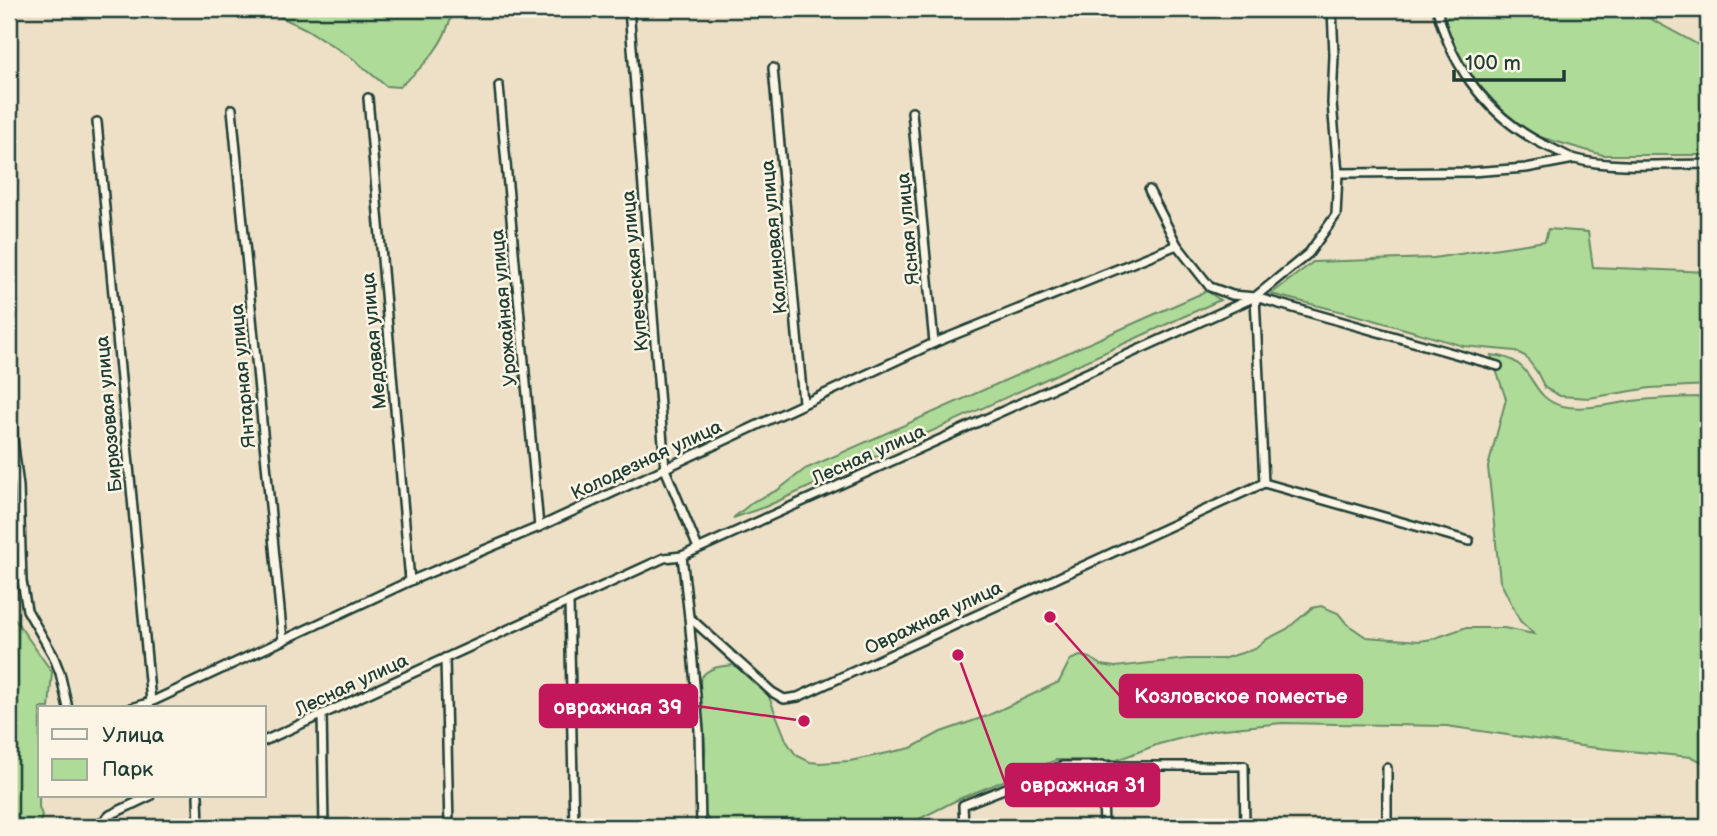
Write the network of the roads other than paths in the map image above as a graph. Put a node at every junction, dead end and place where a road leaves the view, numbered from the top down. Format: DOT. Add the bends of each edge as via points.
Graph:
graph roads {
  1 [pos="629,9"];
  2 [pos="1332,9"];
  3 [pos="1437,9"];
  4 [pos="773,68"];
  5 [pos="499,86"];
  6 [pos="368,98"];
  7 [pos="232,109"];
  8 [pos="912,112"];
  9 [pos="97,122"];
  10 [pos="1575,159"];
  11 [pos="1708,164"];
  12 [pos="1338,173"];
  13 [pos="1149,190"];
  14 [pos="1177,245"];
  15 [pos="1255,297"];
  16 [pos="934,343"];
  17 [pos="1498,366"];
  18 [pos="803,402"];
  19 [pos="9,406"];
  20 [pos="665,468"];
  21 [pos="1264,483"];
  22 [pos="538,527"];
  23 [pos="1469,541"];
  24 [pos="698,548"];
  25 [pos="682,556"];
  26 [pos="410,581"];
  27 [pos="569,603"];
  28 [pos="689,617"];
  29 [pos="283,640"];
  30 [pos="445,658"];
  31 [pos="151,702"];
  32 [pos="68,706"];
  33 [pos="138,706"];
  34 [pos="322,714"];
  35 [pos="266,740"];
  36 [pos="1102,765"];
  37 [pos="1387,768"];
  38 [pos="145,798"];
  39 [pos="198,798"];
  40 [pos="97,827"];
  41 [pos="199,827"];
  42 [pos="324,827"];
  43 [pos="449,827"];
  44 [pos="574,827"];
  45 [pos="701,827"];
  46 [pos="964,827"];
  47 [pos="1104,827"];
  48 [pos="1245,827"];
  49 [pos="1387,827"];
  1 -- 20 [label="street, Купеческая улица"];
  2 -- 12 [label="street, Лесная улица"];
  3 -- 10 [label="street" via="1444,37 1483,97 1531,139"];
  4 -- 18 [label="street, Калиновая улица"];
  5 -- 22 [label="street, Урожайная улица"];
  6 -- 26 [label="street, Медовая улица"];
  7 -- 29 [label="street, Янтарная улица"];
  8 -- 16 [label="street, Ясная улица"];
  9 -- 31 [label="street, Бирюзовая улица"];
  10 -- 11 [label="street" via="1624,165"];
  10 -- 12 [label="street" via="1471,172"];
  12 -- 15 [label="street, Лесная улица" via="1336,215 1309,253"];
  13 -- 14 [label="street"];
  14 -- 15 [label="street" via="1210,287"];
  14 -- 16 [label="street, Колодезная улица"];
  15 -- 17 [label="street"];
  15 -- 21 [label="street"];
  15 -- 24 [label="street, Лесная улица"];
  16 -- 18 [label="street, Колодезная улица"];
  18 -- 20 [label="street, Колодезная улица"];
  19 -- 32 [label="street" via="27,610 53,655"];
  20 -- 22 [label="street, Колодезная улица"];
  20 -- 24 [label="street, Купеческая улица"];
  21 -- 23 [label="street"];
  21 -- 28 [label="street, Овражная улица" via="798,697 784,699 772,692"];
  22 -- 26 [label="street, Колодезная улица"];
  24 -- 25 [label="street, Лесная улица"];
  25 -- 27 [label="street, Лесная улица" via="664,558"];
  25 -- 28 [label="street"];
  26 -- 29 [label="street, Колодезная улица"];
  27 -- 30 [label="street, Лесная улица"];
  27 -- 44 [label="street"];
  28 -- 45 [label="street" via="699,730"];
  29 -- 31 [label="street, Колодезная улица"];
  30 -- 34 [label="street, Лесная улица"];
  30 -- 43 [label="street"];
  31 -- 33 [label="street, Колодезная улица"];
  34 -- 35 [label="street, Лесная улица"];
  34 -- 42 [label="street"];
  36 -- 46 [label="street" via="1062,766 963,805"];
  36 -- 47 [label="street"];
  36 -- 48 [label="street" via="1244,766"];
  37 -- 49 [label="street"];
  38 -- 40 [label="street" via="110,815"];
  39 -- 41 [label="street"];
}
